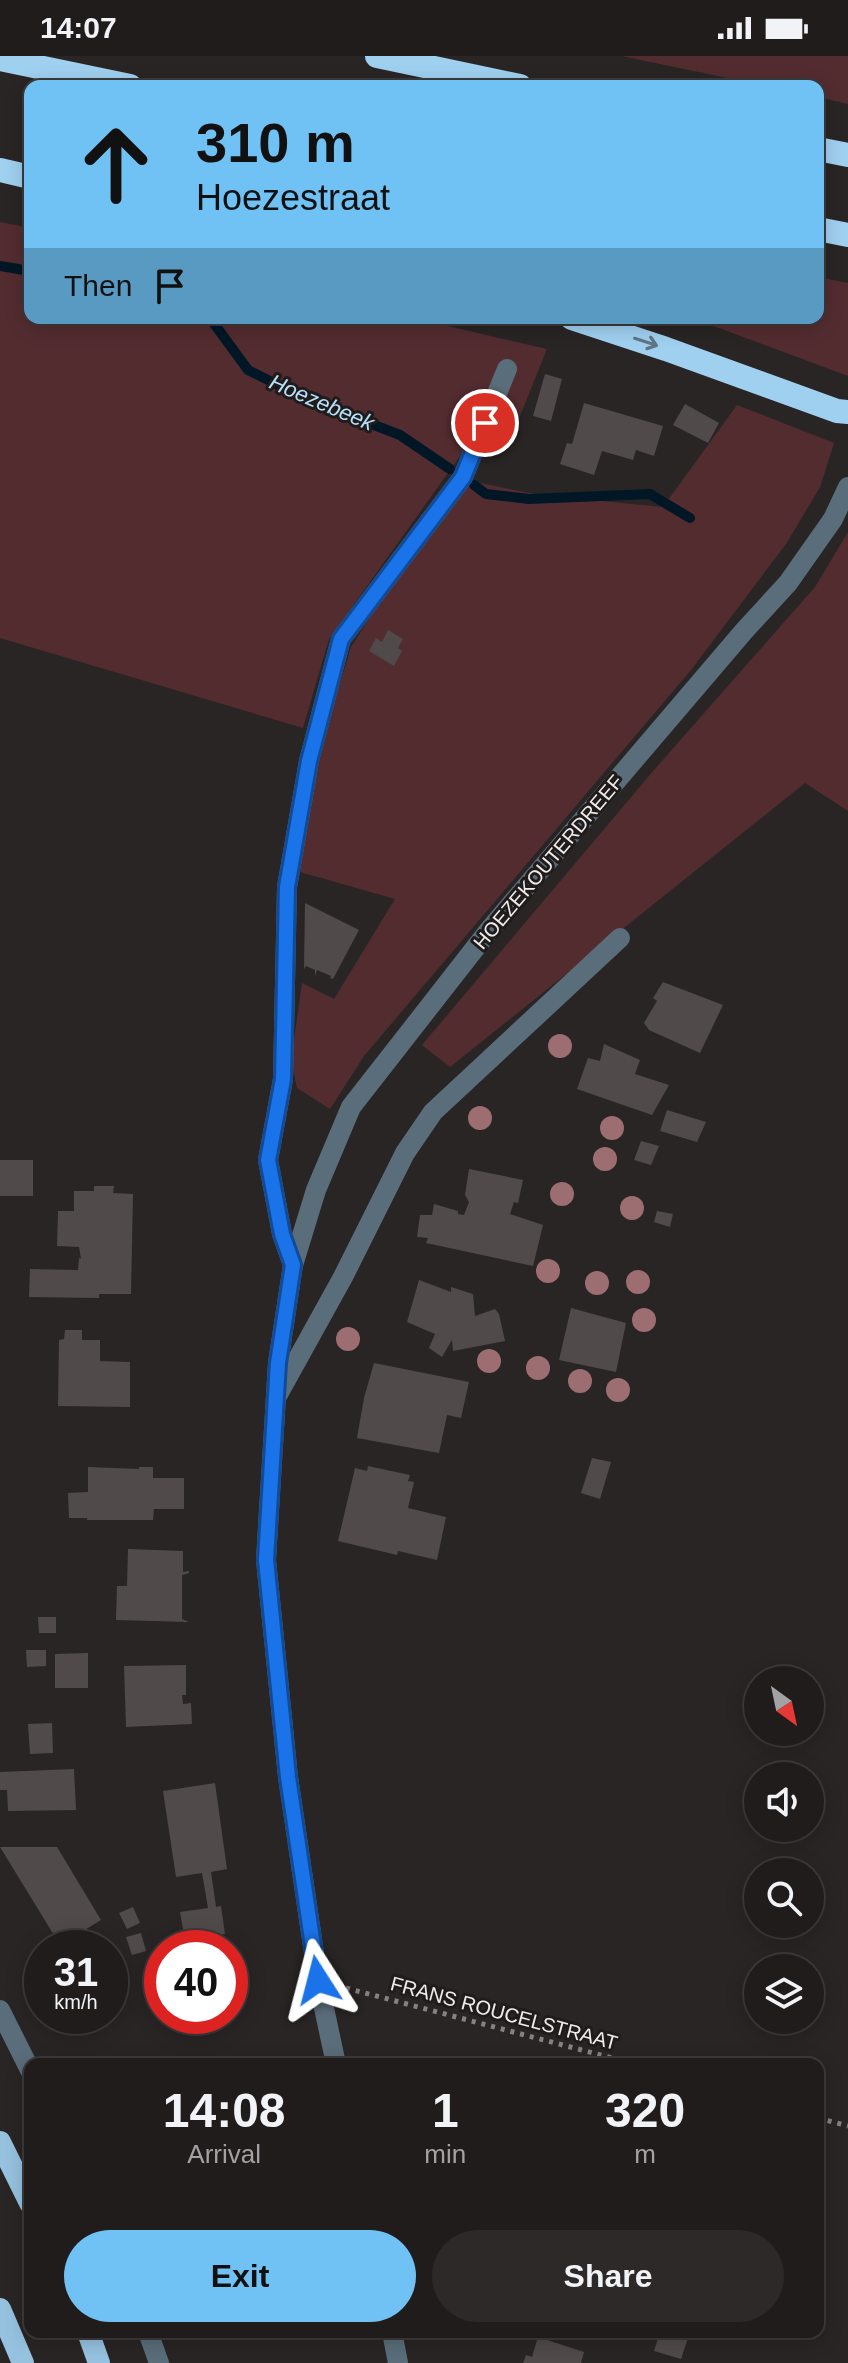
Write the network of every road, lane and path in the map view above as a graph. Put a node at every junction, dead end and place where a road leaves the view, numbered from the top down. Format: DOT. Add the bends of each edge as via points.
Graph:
graph roads {
  1 [pos="377,56"];
  2 [pos="0,59"];
  3 [pos="101,80"];
  4 [pos="491,80"];
  5 [pos="824,150"];
  6 [pos="848,155"];
  7 [pos="0,170"];
  8 [pos="24,176"];
  9 [pos="824,230"];
  10 [pos="848,235"];
  11 [pos="590,324"];
  12 [pos="507,369"];
  13 [pos="844,414"];
  14 [pos="848,487"];
  15 [pos="620,938"];
  16 [pos="293,1265"];
  17 [pos="276,1398"];
  18 [pos="318,1980"];
  19 [pos="0,2010"];
  20 [pos="24,2058"];
  21 [pos="335,2058"];
  22 [pos="612,2058"];
  23 [pos="824,2120"];
  24 [pos="848,2126"];
  25 [pos="0,2142"];
  26 [pos="24,2191"];
  27 [pos="0,2309"];
  28 [pos="90,2338"];
  29 [pos="150,2338"];
  30 [pos="393,2338"];
  31 [pos="23,2363"];
  32 [pos="99,2363"];
  33 [pos="159,2363"];
  34 [pos="398,2363"];
  1 -- 4 [label="highway"];
  2 -- 3 [label="highway"];
  5 -- 6 [label="highway"];
  7 -- 8 [label="highway"];
  9 -- 10 [label="highway"];
  11 -- 13 [label="highway, one-way"];
  12 -- 16 [label="street, HOEZEKOUTERDREEF" via="463,477 341,639 309,761 287,887 283,1079 268,1160"];
  14 -- 16 [label="street, HOEZEKOUTERDREEF" via="833,519 788,583 490,929 351,1107 316,1190"];
  15 -- 17 [label="street, HOEZEKOUTERDREEF" via="433,1112 405,1153"];
  16 -- 17 [label="street, HOEZEKOUTERDREEF"];
  17 -- 18 [label="street, HOEZEKOUTERDREEF" via="266,1560 288,1777"];
  18 -- 21 [label="street, HOEZEKOUTERDREEF"];
  18 -- 22 [label="path, FRANS ROUCELSTRAAT"];
  19 -- 20 [label="street"];
  23 -- 24 [label="path"];
  25 -- 26 [label="highway"];
  27 -- 31 [label="highway"];
  28 -- 32 [label="highway"];
  29 -- 33 [label="street"];
  30 -- 34 [label="street"];
}
